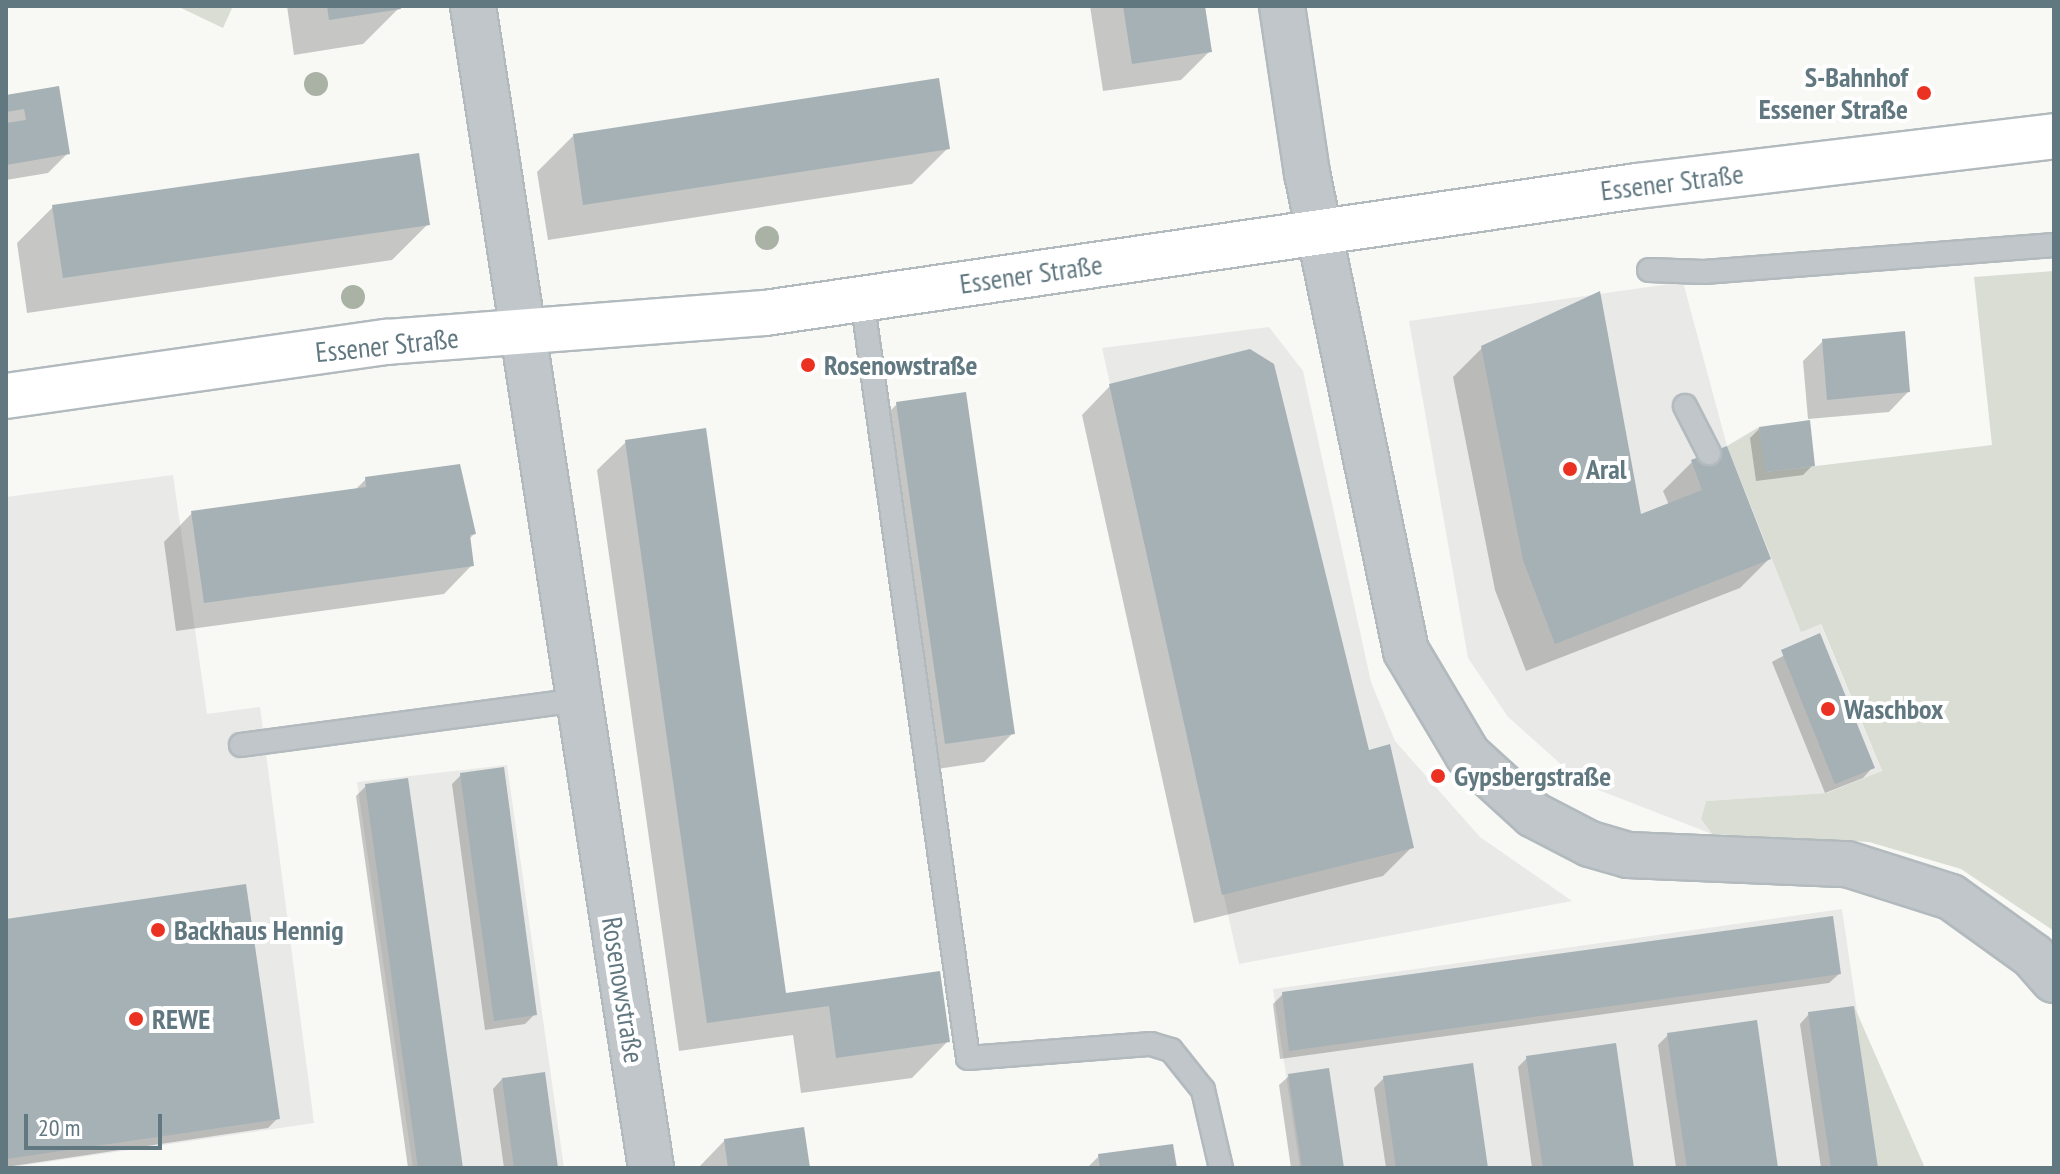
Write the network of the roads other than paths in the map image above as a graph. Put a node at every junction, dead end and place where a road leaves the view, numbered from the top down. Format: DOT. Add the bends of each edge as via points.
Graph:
graph roads {
  1 [pos="473,6"];
  2 [pos="1282,6"];
  3 [pos="2054,136"];
  4 [pos="1321,232"];
  5 [pos="2054,245"];
  6 [pos="1649,270"];
  7 [pos="862,298"];
  8 [pos="523,331"];
  9 [pos="6,396"];
  10 [pos="1685,406"];
  11 [pos="1709,453"];
  12 [pos="578,700"];
  13 [pos="241,745"];
  14 [pos="2054,980"];
  15 [pos="651,1168"];
  16 [pos="1221,1168"];
  1 -- 8 [label="street, Rosenowstraße"];
  2 -- 4 [label="street"];
  3 -- 4 [label="main road, Essener Straße" via="1637,186"];
  4 -- 7 [label="main road, Essener Straße"];
  4 -- 14 [label="street" via="1406,651 1468,755 1534,815 1590,844 1628,855 1847,864 1951,897 2033,956"];
  5 -- 6 [label="lane" via="1704,272"];
  7 -- 8 [label="main road, Essener Straße" via="635,327"];
  7 -- 16 [label="lane" via="968,1058 1151,1044 1171,1050 1203,1090"];
  8 -- 9 [label="main road, Essener Straße" via="387,342"];
  8 -- 12 [label="street, Rosenowstraße"];
  10 -- 11 [label="lane"];
  12 -- 13 [label="lane"];
  12 -- 15 [label="street, Rosenowstraße"];
}
